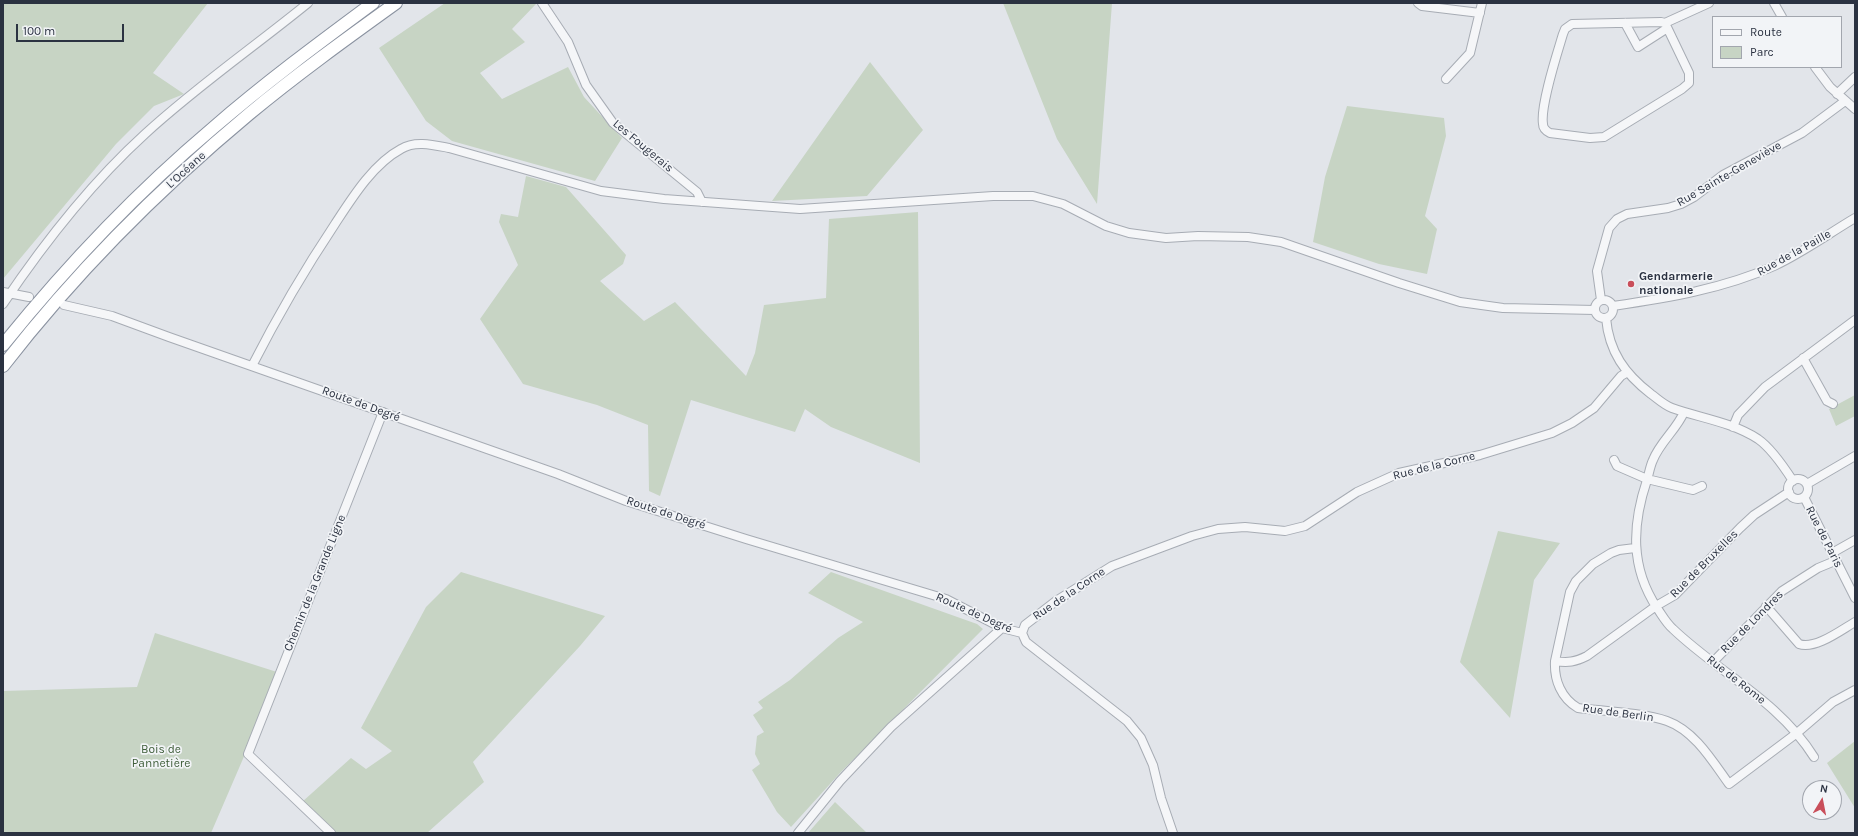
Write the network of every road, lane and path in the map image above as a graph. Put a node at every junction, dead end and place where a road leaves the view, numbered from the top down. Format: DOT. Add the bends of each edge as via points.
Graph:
graph roads {
  1 [pos="308,3"];
  2 [pos="373,3"];
  3 [pos="396,3"];
  4 [pos="542,3"];
  5 [pos="1418,3"];
  6 [pos="1482,3"];
  7 [pos="1710,3"];
  8 [pos="1774,3"];
  9 [pos="1480,13"];
  10 [pos="1781,16"];
  11 [pos="1625,23"];
  12 [pos="1666,26"];
  13 [pos="1816,68"];
  14 [pos="1855,77"];
  15 [pos="1446,79"];
  16 [pos="1837,94"];
  17 [pos="1845,101"];
  18 [pos="1855,109"];
  19 [pos="702,202"];
  20 [pos="1853,219"];
  21 [pos="1855,229"];
  22 [pos="7,292"];
  23 [pos="29,297"];
  24 [pos="1602,300"];
  25 [pos="3,304"];
  26 [pos="64,305"];
  27 [pos="1613,306"];
  28 [pos="1595,310"];
  29 [pos="1606,318"];
  30 [pos="1855,320"];
  31 [pos="3,345"];
  32 [pos="1804,358"];
  33 [pos="3,366"];
  34 [pos="252,366"];
  35 [pos="1626,373"];
  36 [pos="1833,404"];
  37 [pos="383,412"];
  38 [pos="1684,412"];
  39 [pos="1733,427"];
  40 [pos="1855,456"];
  41 [pos="1614,460"];
  42 [pos="1647,479"];
  43 [pos="1793,481"];
  44 [pos="1807,484"];
  45 [pos="1702,486"];
  46 [pos="1789,492"];
  47 [pos="1804,497"];
  48 [pos="1855,540"];
  49 [pos="1635,548"];
  50 [pos="1833,557"];
  51 [pos="1855,598"];
  52 [pos="1656,606"];
  53 [pos="1766,606"];
  54 [pos="1855,622"];
  55 [pos="1002,628"];
  56 [pos="1022,633"];
  57 [pos="1555,661"];
  58 [pos="1713,662"];
  59 [pos="1855,690"];
  60 [pos="1797,733"];
  61 [pos="1814,757"];
  62 [pos="1172,832"];
  63 [pos="332,833"];
  64 [pos="798,833"];
  1 -- 22 [label="street" via="145,134 76,205"];
  2 -- 31 [label="highway, L’Océane" via="277,75 181,156 81,255"];
  3 -- 33 [label="highway, L’Océane" via="275,94 187,167 89,266"];
  4 -- 19 [label="street, Les Fougerais" via="568,42 586,85 613,123 696,192"];
  5 -- 9 [label="street" via="1422,6"];
  6 -- 9 [label="street"];
  7 -- 12 [label="street"];
  8 -- 10 [label="street"];
  9 -- 15 [label="street" via="1470,53"];
  11 -- 12 [label="street" via="1661,22"];
  11 -- 12 [label="street" via="1638,46"];
  11 -- 12 [label="street" via="1572,24 1565,29 1544,106 1543,124 1546,131 1590,138 1604,136 1682,90 1689,82 1689,73"];
  13 -- 16 [label="street"];
  14 -- 16 [label="street"];
  16 -- 17 [label="street"];
  17 -- 18 [label="street"];
  17 -- 24 [label="street, Rue Sainte-Geneviève" via="1802,133 1723,175 1681,204 1627,214 1617,219 1609,228 1597,272"];
  19 -- 28 [label="street" via="800,209 993,196 1033,196 1063,204 1106,226 1129,233 1166,238 1248,237 1281,242 1405,286 1460,302 1493,308"];
  19 -- 34 [label="street" via="602,191 431,144 401,148 362,183 310,261"];
  20 -- 21 [label="street"];
  20 -- 27 [label="street, Rue de la Paille" via="1776,265 1748,277 1709,289"];
  22 -- 23 [label="street"];
  22 -- 25 [label="street"];
  24 -- 27 [label="street"];
  24 -- 28 [label="street" via="1596,304"];
  26 -- 34 [label="street, Route de Degré" via="112,316"];
  27 -- 29 [label="street" via="1612,314"];
  28 -- 29 [label="street" via="1599,316"];
  29 -- 35 [label="street" via="1614,351"];
  30 -- 32 [label="street"];
  32 -- 36 [label="street" via="1823,395"];
  32 -- 39 [label="street" via="1765,387 1738,415"];
  34 -- 37 [label="street, Route de Degré"];
  35 -- 38 [label="street" via="1662,402"];
  35 -- 56 [label="street, Rue de la Corne" via="1594,408 1552,433 1480,455 1399,473 1357,492 1305,526 1285,531 1245,527 1218,530 1185,538 1105,568 1031,620 1025,625"];
  37 -- 55 [label="street, Route de Degré" via="626,501 946,599"];
  37 -- 63 [label="street, Chemin de la Grande Ligne" via="248,754"];
  38 -- 39 [label="street"];
  38 -- 42 [label="street, Rue de Rome" via="1658,448"];
  39 -- 43 [label="street" via="1757,438 1770,448"];
  40 -- 44 [label="street"];
  41 -- 42 [label="street" via="1617,466"];
  42 -- 45 [label="street" via="1693,490"];
  42 -- 49 [label="street, Rue de Rome" via="1637,515"];
  43 -- 44 [label="street" via="1801,480"];
  43 -- 46 [label="street" via="1789,486"];
  44 -- 47 [label="street" via="1808,492"];
  46 -- 47 [label="street" via="1796,499"];
  46 -- 52 [label="street, Rue de Bruxelles" via="1754,515 1675,595"];
  47 -- 50 [label="street, Rue de Paris"];
  48 -- 50 [label="street, Rue de Londres"];
  49 -- 52 [label="street, Rue de Rome" via="1641,576"];
  49 -- 57 [label="street, Rue de Berlin" via="1611,553 1593,564 1576,582 1570,592"];
  50 -- 51 [label="street, Rue de Paris"];
  50 -- 53 [label="street, Rue de Londres" via="1782,590"];
  52 -- 57 [label="street, Rue de Bruxelles" via="1587,656 1571,662"];
  52 -- 58 [label="street, Rue de Rome" via="1672,629"];
  53 -- 54 [label="street" via="1799,644 1805,646 1815,644"];
  53 -- 58 [label="street, Rue de Londres"];
  55 -- 56 [label="street, Route de Degré"];
  55 -- 64 [label="street" via="891,727 840,781"];
  56 -- 62 [label="street, Route de Degré" via="1026,642 1127,721 1141,738 1153,765"];
  57 -- 60 [label="street, Rue de Berlin" via="1557,681 1564,696 1578,708 1668,721 1689,734 1711,758 1729,784"];
  58 -- 60 [label="street, Rue de Rome" via="1760,697"];
  59 -- 60 [label="street" via="1832,702"];
  60 -- 61 [label="street, Rue de Rome"];
}
